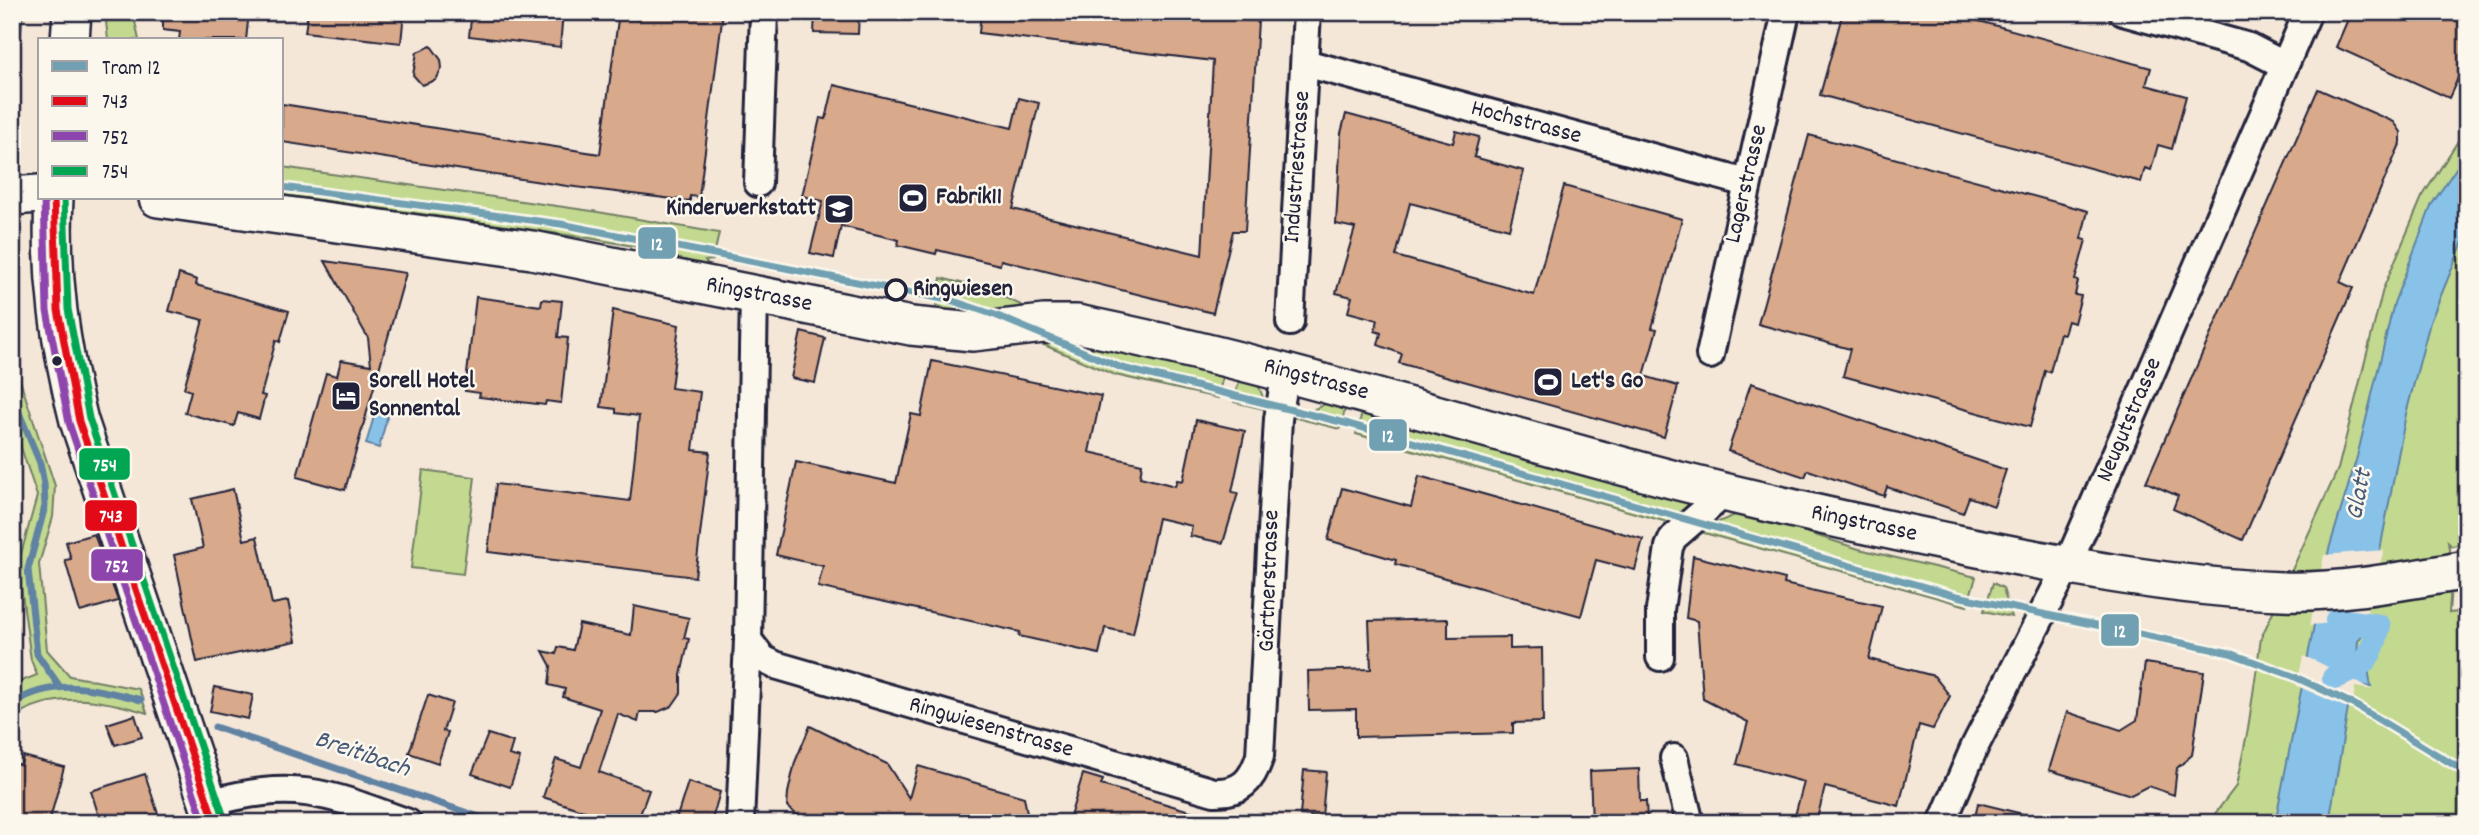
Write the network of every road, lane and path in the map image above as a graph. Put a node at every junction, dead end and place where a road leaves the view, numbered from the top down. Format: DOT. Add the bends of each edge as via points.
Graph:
graph roads {
  1 [pos="72,12"];
  2 [pos="764,12"];
  3 [pos="1307,12"];
  4 [pos="1786,12"];
  5 [pos="2123,12"];
  6 [pos="2308,12"];
  7 [pos="69,38"];
  8 [pos="1305,62"];
  9 [pos="2284,65"];
  10 [pos="758,183"];
  11 [pos="1747,183"];
  12 [pos="38,194"];
  13 [pos="12,196"];
  14 [pos="54,200"];
  15 [pos="172,200"];
  16 [pos="754,294"];
  17 [pos="1290,322"];
  18 [pos="1710,355"];
  19 [pos="1286,371"];
  20 [pos="1726,492"];
  21 [pos="2067,566"];
  22 [pos="2452,572"];
  23 [pos="748,640"];
  24 [pos="1660,657"];
  25 [pos="1674,758"];
  26 [pos="1244,786"];
  27 [pos="212,813"];
  28 [pos="408,823"];
  29 [pos="740,823"];
  30 [pos="1690,823"];
  31 [pos="1942,823"];
  1 -- 7 [label="main road"];
  2 -- 10 [label="street"];
  3 -- 8 [label="street, Industriestrasse"];
  4 -- 11 [label="street, Lagerstrasse"];
  5 -- 9 [label="street" via="2249,47"];
  6 -- 9 [label="street, Neugutstrasse"];
  8 -- 11 [label="street, Hochstrasse"];
  8 -- 17 [label="street, Industriestrasse"];
  9 -- 21 [label="street, Neugutstrasse"];
  11 -- 18 [label="street, Lagerstrasse"];
  12 -- 13 [label="main road"];
  14 -- 27 [label="main road" via="53,277 68,378"];
  15 -- 16 [label="main road, Ringstrasse" via="533,250"];
  16 -- 19 [label="main road, Ringstrasse" via="939,330 1077,324"];
  16 -- 23 [label="street"];
  19 -- 20 [label="main road, Ringstrasse"];
  19 -- 26 [label="street, Gärtnerstrasse" via="1278,430 1260,756"];
  20 -- 21 [label="main road, Ringstrasse"];
  20 -- 24 [label="street" via="1673,538 1660,610"];
  21 -- 22 [label="main road, Ringstrasse" via="2217,587 2286,591"];
  21 -- 31 [label="street, Neugutstrasse" via="1975,746"];
  23 -- 26 [label="street, Ringwiesenstrasse" via="775,665 1214,792"];
  23 -- 29 [label="street"];
  25 -- 30 [label="street"];
  27 -- 28 [label="street" via="287,789 324,793"];
}
